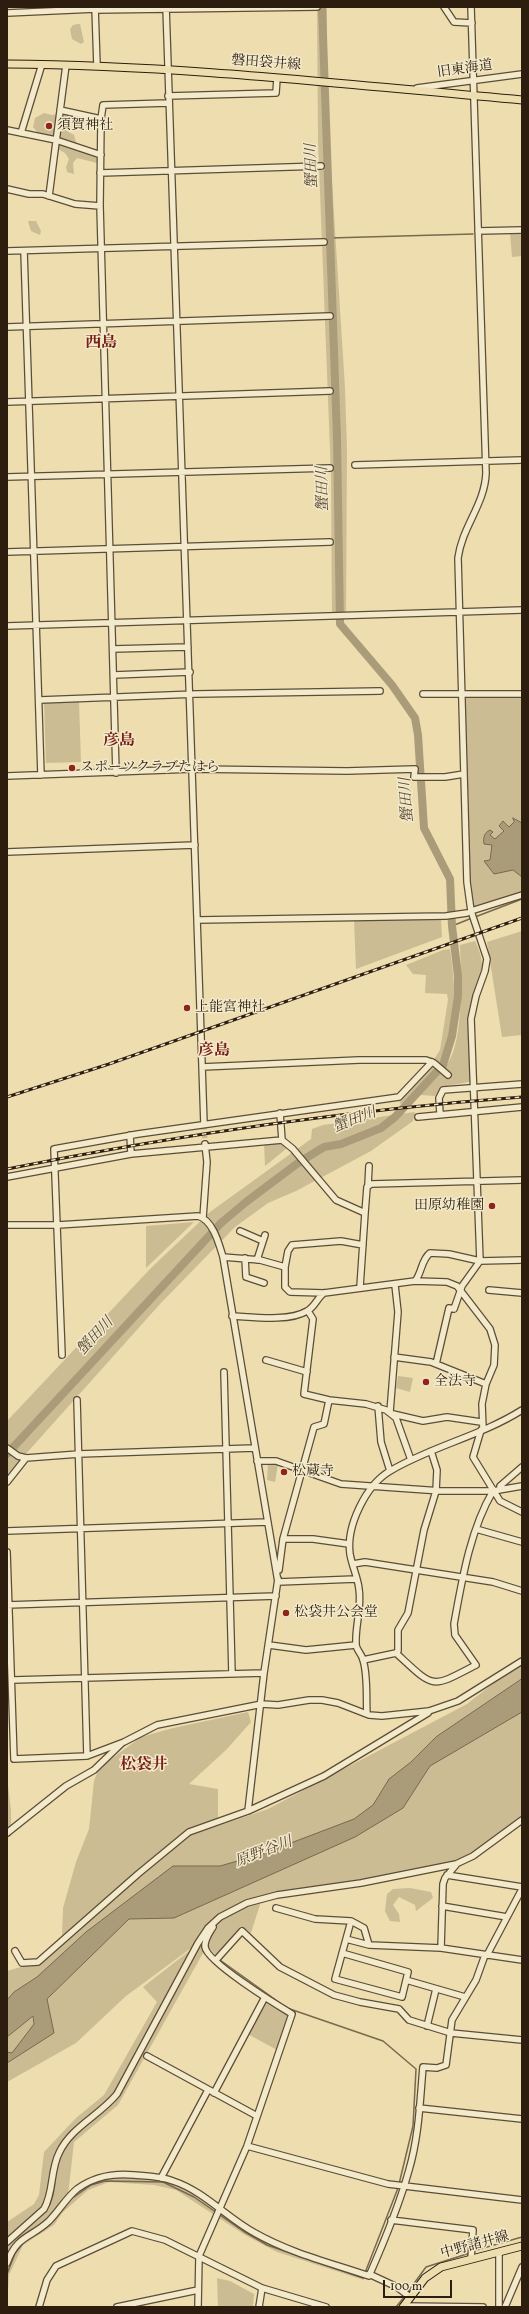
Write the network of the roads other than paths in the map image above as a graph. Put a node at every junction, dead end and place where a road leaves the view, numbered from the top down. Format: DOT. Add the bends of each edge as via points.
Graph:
graph roads {
  1 [pos="317,7"];
  2 [pos="444,7"];
  3 [pos="471,7"];
  4 [pos="243,8"];
  5 [pos="95,9"];
  6 [pos="166,9"];
  7 [pos="7,13"];
  8 [pos="472,23"];
  9 [pos="7,64"];
  10 [pos="42,64"];
  11 [pos="66,65"];
  12 [pos="97,66"];
  13 [pos="167,71"];
  14 [pos="522,74"];
  15 [pos="277,78"];
  16 [pos="473,82"];
  17 [pos="411,89"];
  18 [pos="168,96"];
  19 [pos="473,96"];
  20 [pos="522,100"];
  21 [pos="168,103"];
  22 [pos="60,110"];
  23 [pos="101,119"];
  24 [pos="7,130"];
  25 [pos="21,133"];
  26 [pos="56,140"];
  27 [pos="101,155"];
  28 [pos="321,166"];
  29 [pos="172,170"];
  30 [pos="100,173"];
  31 [pos="7,189"];
  32 [pos="49,196"];
  33 [pos="100,206"];
  34 [pos="522,230"];
  35 [pos="478,231"];
  36 [pos="324,242"];
  37 [pos="174,246"];
  38 [pos="101,248"];
  39 [pos="7,251"];
  40 [pos="24,251"];
  41 [pos="330,316"];
  42 [pos="177,321"];
  43 [pos="104,323"];
  44 [pos="26,326"];
  45 [pos="7,327"];
  46 [pos="330,391"];
  47 [pos="179,398"];
  48 [pos="106,400"];
  49 [pos="7,402"];
  50 [pos="29,402"];
  51 [pos="522,460"];
  52 [pos="485,461"];
  53 [pos="355,465"];
  54 [pos="330,468"];
  55 [pos="181,471"];
  56 [pos="108,473"];
  57 [pos="7,477"];
  58 [pos="32,477"];
  59 [pos="330,542"];
  60 [pos="184,548"];
  61 [pos="110,550"];
  62 [pos="7,552"];
  63 [pos="35,552"];
  64 [pos="522,610"];
  65 [pos="460,613"];
  66 [pos="187,620"];
  67 [pos="113,622"];
  68 [pos="36,625"];
  69 [pos="7,626"];
  70 [pos="188,647"];
  71 [pos="113,649"];
  72 [pos="190,672"];
  73 [pos="114,675"];
  74 [pos="380,691"];
  75 [pos="422,694"];
  76 [pos="522,694"];
  77 [pos="462,695"];
  78 [pos="191,696"];
  79 [pos="114,698"];
  80 [pos="40,700"];
  81 [pos="193,770"];
  82 [pos="116,773"];
  83 [pos="42,774"];
  84 [pos="464,774"];
  85 [pos="7,776"];
  86 [pos="195,845"];
  87 [pos="7,852"];
  88 [pos="522,896"];
  89 [pos="469,912"];
  90 [pos="198,920"];
  91 [pos="433,1062"];
  92 [pos="202,1068"];
  93 [pos="448,1075"];
  94 [pos="522,1084"];
  95 [pos="474,1087"];
  96 [pos="522,1106"];
  97 [pos="475,1110"];
  98 [pos="280,1113"];
  99 [pos="440,1114"];
  100 [pos="418,1117"];
  101 [pos="204,1124"];
  102 [pos="130,1135"];
  103 [pos="282,1140"];
  104 [pos="205,1145"];
  105 [pos="131,1154"];
  106 [pos="370,1166"];
  107 [pos="56,1167"];
  108 [pos="7,1177"];
  109 [pos="522,1180"];
  110 [pos="477,1181"];
  111 [pos="368,1185"];
  112 [pos="365,1213"];
  113 [pos="205,1220"];
  114 [pos="58,1225"];
  115 [pos="7,1226"];
  116 [pos="240,1231"];
  117 [pos="363,1245"];
  118 [pos="223,1257"];
  119 [pos="245,1258"];
  120 [pos="257,1260"];
  121 [pos="522,1260"];
  122 [pos="480,1261"];
  123 [pos="285,1267"];
  124 [pos="415,1281"];
  125 [pos="264,1283"];
  126 [pos="395,1285"];
  127 [pos="360,1287"];
  128 [pos="489,1290"];
  129 [pos="461,1291"];
  130 [pos="324,1293"];
  131 [pos="522,1293"];
  132 [pos="308,1311"];
  133 [pos="232,1316"];
  134 [pos="62,1355"];
  135 [pos="394,1357"];
  136 [pos="266,1360"];
  137 [pos="436,1364"];
  138 [pos="224,1372"];
  139 [pos="307,1372"];
  140 [pos="486,1384"];
  141 [pos="78,1400"];
  142 [pos="329,1400"];
  143 [pos="378,1406"];
  144 [pos="522,1410"];
  145 [pos="391,1413"];
  146 [pos="481,1422"];
  147 [pos="482,1430"];
  148 [pos="7,1448"];
  149 [pos="254,1448"];
  150 [pos="226,1449"];
  151 [pos="431,1451"];
  152 [pos="78,1454"];
  153 [pos="26,1458"];
  154 [pos="411,1460"];
  155 [pos="257,1461"];
  156 [pos="522,1467"];
  157 [pos="302,1470"];
  158 [pos="390,1471"];
  159 [pos="7,1482"];
  160 [pos="372,1486"];
  161 [pos="522,1486"];
  162 [pos="500,1490"];
  163 [pos="436,1491"];
  164 [pos="492,1491"];
  165 [pos="522,1512"];
  166 [pos="267,1522"];
  167 [pos="229,1524"];
  168 [pos="476,1529"];
  169 [pos="80,1530"];
  170 [pos="7,1531"];
  171 [pos="283,1539"];
  172 [pos="522,1542"];
  173 [pos="349,1544"];
  174 [pos="7,1552"];
  175 [pos="353,1564"];
  176 [pos="415,1570"];
  177 [pos="463,1578"];
  178 [pos="356,1579"];
  179 [pos="278,1582"];
  180 [pos="522,1590"];
  181 [pos="276,1596"];
  182 [pos="231,1598"];
  183 [pos="83,1604"];
  184 [pos="8,1605"];
  185 [pos="269,1645"];
  186 [pos="356,1645"];
  187 [pos="396,1653"];
  188 [pos="364,1660"];
  189 [pos="522,1661"];
  190 [pos="264,1673"];
  191 [pos="232,1674"];
  192 [pos="85,1678"];
  193 [pos="13,1680"];
  194 [pos="262,1704"];
  195 [pos="430,1711"];
  196 [pos="367,1714"];
  197 [pos="124,1742"];
  198 [pos="87,1756"];
  199 [pos="248,1811"];
  200 [pos="522,1820"];
  201 [pos="7,1833"];
  202 [pos="456,1864"];
  203 [pos="447,1875"];
  204 [pos="522,1888"];
  205 [pos="442,1906"];
  206 [pos="276,1908"];
  207 [pos="507,1917"];
  208 [pos="216,1921"];
  209 [pos="351,1921"];
  210 [pos="346,1939"];
  211 [pos="370,1945"];
  212 [pos="441,1948"];
  213 [pos="15,1951"];
  214 [pos="342,1953"];
  215 [pos="486,1955"];
  216 [pos="216,1960"];
  217 [pos="522,1960"];
  218 [pos="406,1980"];
  219 [pos="436,1989"];
  220 [pos="265,1997"];
  221 [pos="465,1997"];
  222 [pos="427,2026"];
  223 [pos="451,2033"];
  224 [pos="522,2040"];
  225 [pos="147,2056"];
  226 [pos="208,2090"];
  227 [pos="214,2093"];
  228 [pos="419,2108"];
  229 [pos="257,2116"];
  230 [pos="522,2119"];
  231 [pos="247,2146"];
  232 [pos="161,2178"];
  233 [pos="404,2187"];
  234 [pos="522,2200"];
  235 [pos="218,2208"];
  236 [pos="391,2220"];
  237 [pos="7,2242"];
  238 [pos="522,2246"];
  239 [pos="499,2253"];
  240 [pos="199,2256"];
  241 [pos="471,2259"];
  242 [pos="7,2263"];
  243 [pos="522,2267"];
  244 [pos="369,2274"];
  245 [pos="262,2288"];
  246 [pos="198,2290"];
  247 [pos="410,2297"];
  248 [pos="404,2306"];
  249 [pos="39,2307"];
  250 [pos="119,2307"];
  251 [pos="198,2307"];
  252 [pos="259,2307"];
  253 [pos="326,2307"];
  254 [pos="483,2307"];
  255 [pos="499,2307"];
  256 [pos="504,2307"];
  1 -- 4 [label="street"];
  2 -- 8 [label="street" via="454,22"];
  3 -- 8 [label="street"];
  4 -- 6 [label="street"];
  5 -- 6 [label="street"];
  5 -- 7 [label="street"];
  5 -- 12 [label="street"];
  6 -- 13 [label="street"];
  8 -- 16 [label="street"];
  9 -- 10 [label="main road, 磐田袋井線"];
  10 -- 11 [label="main road, 磐田袋井線"];
  10 -- 25 [label="street"];
  11 -- 12 [label="main road, 磐田袋井線"];
  11 -- 22 [label="street"];
  12 -- 13 [label="main road, 磐田袋井線"];
  13 -- 15 [label="main road, 磐田袋井線"];
  13 -- 18 [label="street"];
  14 -- 16 [label="street, 旧東海道"];
  15 -- 17 [label="main road, 磐田袋井線"];
  15 -- 18 [label="street" via="276,93"];
  16 -- 17 [label="street, 旧東海道"];
  16 -- 19 [label="street"];
  17 -- 19 [label="main road, 磐田袋井線"];
  18 -- 21 [label="street"];
  19 -- 20 [label="main road, 磐田袋井線"];
  19 -- 35 [label="street"];
  21 -- 23 [label="street" via="103,105"];
  21 -- 29 [label="street"];
  22 -- 23 [label="street"];
  22 -- 26 [label="street"];
  23 -- 27 [label="street"];
  24 -- 25 [label="street"];
  25 -- 26 [label="street"];
  26 -- 27 [label="street"];
  26 -- 32 [label="street"];
  27 -- 30 [label="street"];
  28 -- 29 [label="street"];
  29 -- 30 [label="street"];
  29 -- 37 [label="street"];
  30 -- 33 [label="street"];
  31 -- 32 [label="street"];
  32 -- 33 [label="street" via="75,204"];
  33 -- 38 [label="street"];
  34 -- 35 [label="street"];
  35 -- 52 [label="street"];
  36 -- 37 [label="street"];
  37 -- 38 [label="street"];
  37 -- 42 [label="street"];
  38 -- 40 [label="street"];
  38 -- 43 [label="street"];
  39 -- 40 [label="street"];
  40 -- 44 [label="street"];
  41 -- 42 [label="street"];
  42 -- 43 [label="street"];
  42 -- 47 [label="street"];
  43 -- 44 [label="street"];
  43 -- 48 [label="street"];
  44 -- 45 [label="street"];
  44 -- 50 [label="street"];
  46 -- 47 [label="street"];
  47 -- 48 [label="street"];
  47 -- 55 [label="street"];
  48 -- 50 [label="street"];
  48 -- 56 [label="street"];
  49 -- 50 [label="street"];
  50 -- 58 [label="street"];
  51 -- 52 [label="street"];
  52 -- 53 [label="street"];
  52 -- 65 [label="street" via="484,490 459,548"];
  54 -- 55 [label="street"];
  55 -- 56 [label="street"];
  55 -- 60 [label="street"];
  56 -- 58 [label="street"];
  56 -- 61 [label="street"];
  57 -- 58 [label="street"];
  58 -- 63 [label="street"];
  59 -- 60 [label="street"];
  60 -- 61 [label="street"];
  60 -- 66 [label="street"];
  61 -- 63 [label="street"];
  61 -- 67 [label="street"];
  62 -- 63 [label="street"];
  63 -- 68 [label="street"];
  64 -- 65 [label="street"];
  65 -- 66 [label="street" via="331,614"];
  65 -- 77 [label="street"];
  66 -- 67 [label="street"];
  66 -- 70 [label="street"];
  67 -- 68 [label="street"];
  67 -- 71 [label="street"];
  68 -- 69 [label="street"];
  68 -- 80 [label="street"];
  70 -- 71 [label="street"];
  70 -- 72 [label="street"];
  71 -- 73 [label="street"];
  72 -- 73 [label="street"];
  72 -- 78 [label="street"];
  73 -- 79 [label="street"];
  74 -- 78 [label="street"];
  75 -- 77 [label="street" via="453,692"];
  76 -- 77 [label="street"];
  77 -- 84 [label="street"];
  78 -- 79 [label="street"];
  78 -- 81 [label="street"];
  79 -- 80 [label="street"];
  79 -- 82 [label="street"];
  80 -- 83 [label="street"];
  81 -- 82 [label="street"];
  81 -- 84 [label="street" via="415,770 414,777"];
  81 -- 86 [label="street"];
  82 -- 83 [label="street"];
  83 -- 85 [label="street"];
  84 -- 89 [label="street"];
  86 -- 87 [label="street"];
  86 -- 90 [label="street"];
  88 -- 89 [label="street"];
  89 -- 90 [label="street" via="446,916"];
  89 -- 95 [label="street" via="476,925 486,959 471,1019"];
  90 -- 92 [label="street"];
  91 -- 92 [label="street" via="359,1060"];
  91 -- 93 [label="street"];
  91 -- 98 [label="street" via="399,1097"];
  92 -- 101 [label="street"];
  94 -- 95 [label="street"];
  95 -- 97 [label="street"];
  95 -- 99 [label="street" via="443,1090 439,1098"];
  96 -- 97 [label="street"];
  97 -- 99 [label="street"];
  97 -- 110 [label="street"];
  98 -- 101 [label="street"];
  98 -- 103 [label="street"];
  99 -- 100 [label="street"];
  101 -- 102 [label="street"];
  102 -- 105 [label="street"];
  102 -- 107 [label="street" via="54,1149"];
  103 -- 104 [label="street"];
  103 -- 112 [label="street" via="293,1149 336,1200"];
  104 -- 105 [label="street"];
  104 -- 113 [label="street"];
  105 -- 107 [label="street"];
  106 -- 111 [label="street"];
  107 -- 108 [label="street"];
  107 -- 114 [label="street"];
  109 -- 110 [label="street"];
  110 -- 111 [label="street"];
  110 -- 122 [label="street"];
  111 -- 112 [label="street"];
  112 -- 117 [label="street"];
  113 -- 114 [label="street" via="198,1216"];
  113 -- 118 [label="street" via="217,1239"];
  114 -- 115 [label="street"];
  114 -- 134 [label="street"];
  116 -- 120 [label="street" via="264,1238"];
  117 -- 123 [label="street" via="341,1241 292,1245"];
  117 -- 127 [label="street"];
  118 -- 119 [label="street"];
  118 -- 133 [label="street"];
  119 -- 120 [label="street"];
  119 -- 125 [label="street" via="246,1277"];
  120 -- 123 [label="street"];
  121 -- 122 [label="street"];
  122 -- 124 [label="street" via="449,1254 430,1253 426,1256 422,1272"];
  122 -- 129 [label="street"];
  123 -- 130 [label="street" via="285,1287 290,1292"];
  124 -- 126 [label="street"];
  124 -- 129 [label="street" via="447,1282"];
  126 -- 127 [label="street"];
  126 -- 135 [label="street" via="398,1312"];
  127 -- 130 [label="street"];
  128 -- 131 [label="street"];
  129 -- 137 [label="street" via="454,1309 450,1308"];
  129 -- 140 [label="street" via="490,1329 493,1337 495,1359"];
  130 -- 132 [label="street"];
  132 -- 133 [label="street" via="298,1315 266,1318"];
  132 -- 139 [label="street" via="313,1319"];
  133 -- 149 [label="street"];
  135 -- 137 [label="street"];
  135 -- 145 [label="street"];
  136 -- 139 [label="street"];
  137 -- 140 [label="street"];
  138 -- 150 [label="street"];
  139 -- 142 [label="street" via="304,1394"];
  140 -- 146 [label="street"];
  141 -- 152 [label="street"];
  142 -- 143 [label="street"];
  142 -- 157 [label="street" via="324,1424 314,1427"];
  143 -- 145 [label="street"];
  143 -- 158 [label="street" via="381,1442"];
  144 -- 147 [label="street" via="504,1422"];
  145 -- 146 [label="street" via="423,1421 447,1417"];
  145 -- 154 [label="street" via="396,1418"];
  146 -- 147 [label="street"];
  147 -- 151 [label="street"];
  147 -- 164 [label="street" via="473,1457"];
  148 -- 153 [label="street"];
  149 -- 150 [label="street"];
  149 -- 155 [label="street"];
  150 -- 152 [label="street"];
  150 -- 167 [label="street"];
  151 -- 154 [label="street"];
  151 -- 163 [label="street" via="437,1470"];
  152 -- 153 [label="street"];
  152 -- 169 [label="street"];
  153 -- 159 [label="street"];
  154 -- 158 [label="street"];
  155 -- 157 [label="street" via="276,1461"];
  155 -- 166 [label="street"];
  156 -- 162 [label="street" via="500,1486"];
  157 -- 160 [label="street" via="341,1484"];
  157 -- 171 [label="street"];
  158 -- 160 [label="street"];
  160 -- 163 [label="street"];
  160 -- 173 [label="street" via="360,1507"];
  161 -- 162 [label="street"];
  162 -- 164 [label="street"];
  163 -- 164 [label="street"];
  163 -- 176 [label="street"];
  164 -- 165 [label="street" via="500,1501"];
  164 -- 168 [label="street" via="484,1504"];
  166 -- 167 [label="street"];
  166 -- 179 [label="street"];
  167 -- 169 [label="street"];
  167 -- 182 [label="street"];
  168 -- 172 [label="street"];
  168 -- 177 [label="street"];
  169 -- 170 [label="street"];
  169 -- 183 [label="street"];
  171 -- 173 [label="street" via="313,1539"];
  171 -- 179 [label="street"];
  173 -- 175 [label="street"];
  174 -- 184 [label="street"];
  175 -- 176 [label="street" via="365,1562"];
  175 -- 178 [label="street"];
  176 -- 177 [label="street"];
  176 -- 187 [label="street" via="408,1613 398,1630"];
  177 -- 180 [label="street" via="493,1582"];
  177 -- 187 [label="street" via="454,1624 455,1635 476,1665 438,1684 418,1674"];
  178 -- 179 [label="street"];
  178 -- 186 [label="street" via="360,1590"];
  179 -- 181 [label="street"];
  181 -- 182 [label="street"];
  181 -- 185 [label="street"];
  182 -- 183 [label="street"];
  182 -- 191 [label="street"];
  183 -- 184 [label="street"];
  183 -- 192 [label="street"];
  184 -- 193 [label="street"];
  185 -- 186 [label="street" via="306,1650"];
  185 -- 190 [label="street"];
  186 -- 188 [label="street"];
  187 -- 188 [label="street"];
  188 -- 196 [label="street"];
  189 -- 195 [label="street" via="458,1701"];
  190 -- 191 [label="street"];
  190 -- 194 [label="street"];
  191 -- 192 [label="street"];
  192 -- 193 [label="street"];
  192 -- 198 [label="street"];
  193 -- 198 [label="street" via="14,1759"];
  194 -- 196 [label="street" via="278,1705 322,1700"];
  194 -- 197 [label="street" via="157,1725"];
  194 -- 199 [label="street"];
  195 -- 196 [label="street" via="382,1716"];
  195 -- 199 [label="street" via="324,1776"];
  197 -- 198 [label="street"];
  197 -- 201 [label="street" via="98,1767 66,1786"];
  199 -- 213 [label="street" via="189,1832 38,1962 22,1963"];
  200 -- 202 [label="street" via="473,1856"];
  202 -- 203 [label="street"];
  202 -- 208 [label="street" via="258,1899 234,1908"];
  203 -- 204 [label="street"];
  203 -- 205 [label="street" via="443,1884"];
  204 -- 207 [label="street"];
  205 -- 207 [label="street"];
  205 -- 212 [label="street"];
  206 -- 209 [label="street" via="315,1919"];
  207 -- 215 [label="street"];
  208 -- 216 [label="street" via="205,1948"];
  208 -- 237 [label="street" via="197,1945 117,2094 109,2104 75,2131 59,2152 54,2163 49,2199 44,2209"];
  209 -- 210 [label="street"];
  209 -- 211 [label="street" via="364,1928"];
  210 -- 211 [label="street"];
  210 -- 214 [label="street"];
  211 -- 212 [label="street"];
  212 -- 215 [label="street"];
  214 -- 218 [label="street" via="408,1972"];
  214 -- 218 [label="street" via="335,1979 402,1997"];
  215 -- 217 [label="street"];
  215 -- 221 [label="street" via="476,1980"];
  216 -- 220 [label="street"];
  216 -- 222 [label="street" via="242,1931 280,1967 334,1995 400,2009 409,2020"];
  218 -- 219 [label="street"];
  219 -- 221 [label="street"];
  219 -- 222 [label="street"];
  220 -- 227 [label="street"];
  220 -- 229 [label="street" via="292,2014"];
  221 -- 223 [label="street" via="452,2020"];
  222 -- 223 [label="street"];
  223 -- 224 [label="street"];
  223 -- 228 [label="street" via="446,2065 438,2068 423,2067"];
  225 -- 226 [label="street"];
  226 -- 227 [label="street"];
  226 -- 232 [label="street"];
  227 -- 229 [label="street"];
  228 -- 230 [label="street"];
  228 -- 233 [label="street" via="413,2152"];
  229 -- 231 [label="street"];
  231 -- 233 [label="street"];
  231 -- 235 [label="street"];
  232 -- 235 [label="street" via="182,2184"];
  232 -- 242 [label="street" via="119,2174 104,2175 89,2181 70,2195 48,2221 15,2246"];
  233 -- 234 [label="street"];
  233 -- 236 [label="street"];
  235 -- 240 [label="street"];
  235 -- 244 [label="street" via="270,2241"];
  236 -- 241 [label="street" via="473,2230"];
  236 -- 244 [label="street"];
  238 -- 239 [label="main road, 中野諸井線"];
  239 -- 241 [label="main road, 中野諸井線"];
  239 -- 255 [label="street"];
  240 -- 245 [label="street"];
  240 -- 246 [label="street"];
  240 -- 249 [label="street" via="165,2240 132,2231 56,2266 47,2280"];
  241 -- 247 [label="main road, 中野諸井線" via="432,2272"];
  243 -- 256 [label="street"];
  244 -- 247 [label="street" via="397,2287"];
  245 -- 252 [label="street"];
  245 -- 253 [label="street"];
  246 -- 250 [label="street"];
  246 -- 251 [label="street"];
  247 -- 248 [label="main road, 中野諸井線"];
  248 -- 254 [label="street"];
}
